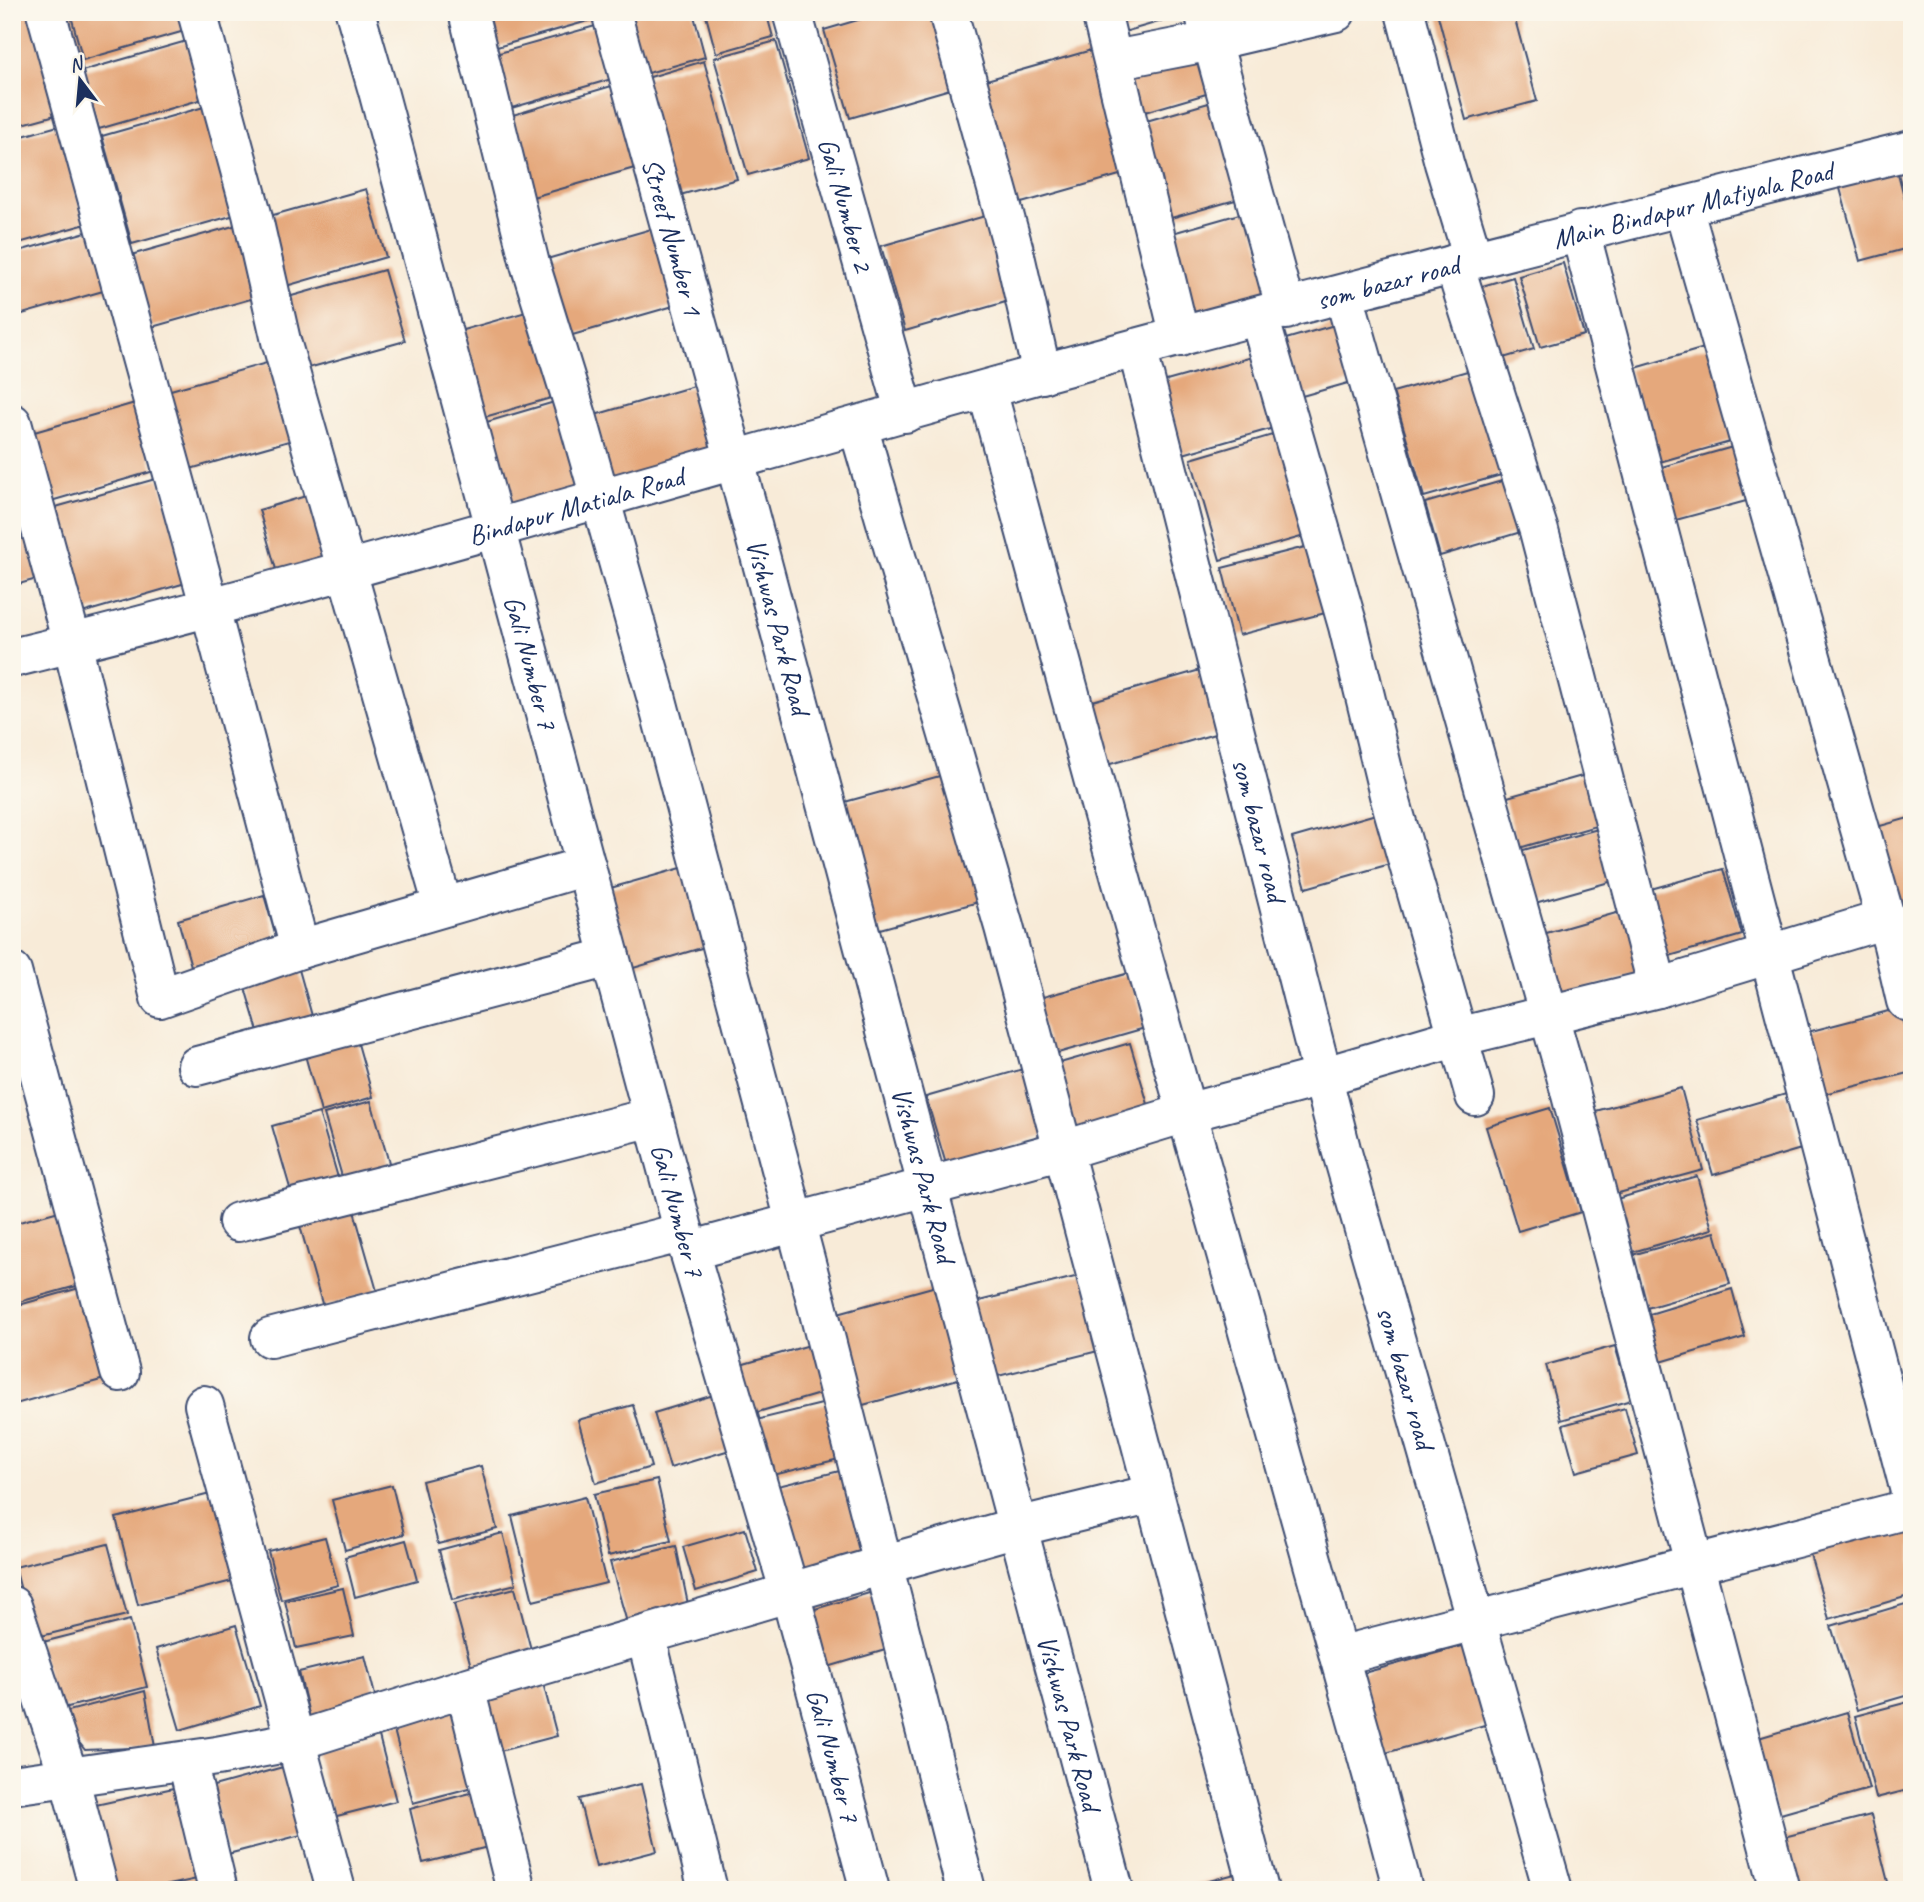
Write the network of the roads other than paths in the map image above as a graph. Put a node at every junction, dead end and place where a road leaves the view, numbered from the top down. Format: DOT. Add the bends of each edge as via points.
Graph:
graph roads {
  1 [pos="46,12"];
  2 [pos="197,12"];
  3 [pos="355,12"];
  4 [pos="468,12"];
  5 [pos="611,12"];
  6 [pos="792,12"];
  7 [pos="948,12"];
  8 [pos="1101,12"];
  9 [pos="1336,12"];
  10 [pos="1405,12"];
  11 [pos="1208,27"];
  12 [pos="1114,60"];
  13 [pos="1912,150"];
  14 [pos="1683,207"];
  15 [pos="1580,231"];
  16 [pos="1463,261"];
  17 [pos="1344,295"];
  18 [pos="1272,313"];
  19 [pos="1180,337"];
  20 [pos="1138,348"];
  21 [pos="1042,374"];
  22 [pos="987,390"];
  23 [pos="903,404"];
  24 [pos="12,423"];
  25 [pos="858,426"];
  26 [pos="735,461"];
  27 [pos="600,499"];
  28 [pos="496,528"];
  29 [pos="345,570"];
  30 [pos="210,608"];
  31 [pos="72,643"];
  32 [pos="12,658"];
  33 [pos="586,866"];
  34 [pos="443,906"];
  35 [pos="1886,919"];
  36 [pos="300,949"];
  37 [pos="1769,954"];
  38 [pos="610,957"];
  39 [pos="12,972"];
  40 [pos="1658,988"];
  41 [pos="1906,1001"];
  42 [pos="1547,1014"];
  43 [pos="1458,1037"];
  44 [pos="197,1066"];
  45 [pos="1322,1077"];
  46 [pos="1475,1096"];
  47 [pos="1186,1113"];
  48 [pos="653,1117"];
  49 [pos="1064,1150"];
  50 [pos="926,1185"];
  51 [pos="237,1222"];
  52 [pos="794,1224"];
  53 [pos="686,1241"];
  54 [pos="270,1338"];
  55 [pos="120,1371"];
  56 [pos="204,1405"];
  57 [pos="1153,1494"];
  58 [pos="1912,1499"];
  59 [pos="1912,1508"];
  60 [pos="1017,1527"];
  61 [pos="883,1565"];
  62 [pos="1695,1565"];
  63 [pos="790,1593"];
  64 [pos="12,1606"];
  65 [pos="1476,1620"];
  66 [pos="646,1636"];
  67 [pos="1339,1656"];
  68 [pos="465,1688"];
  69 [pos="296,1741"];
  70 [pos="187,1761"];
  71 [pos="69,1777"];
  72 [pos="12,1786"];
  73 [pos="99,1890"];
  74 [pos="218,1890"];
  75 [pos="336,1890"];
  76 [pos="516,1890"];
  77 [pos="708,1890"];
  78 [pos="870,1890"];
  79 [pos="966,1890"];
  80 [pos="1114,1890"];
  81 [pos="1259,1890"];
  82 [pos="1403,1890"];
  83 [pos="1553,1890"];
  84 [pos="1780,1890"];
  1 -- 30 [label="street"];
  2 -- 29 [label="street"];
  3 -- 28 [label="street, Gali Number 7"];
  4 -- 27 [label="street" via="530,264"];
  5 -- 26 [label="street, Street Number 1"];
  6 -- 23 [label="street, Gali Number 2"];
  7 -- 21 [label="street" via="1013,247"];
  8 -- 12 [label="street"];
  9 -- 11 [label="street"];
  10 -- 16 [label="street, som bazar road" via="1444,163"];
  11 -- 12 [label="street"];
  11 -- 18 [label="street"];
  12 -- 19 [label="street"];
  13 -- 14 [label="street, Main Bindapur Matiyala Road"];
  14 -- 15 [label="street, Main Bindapur Matiyala Road"];
  14 -- 35 [label="street"];
  15 -- 16 [label="street, Main Bindapur Matiyala Road"];
  15 -- 37 [label="street"];
  16 -- 17 [label="street, som bazar road"];
  16 -- 40 [label="street"];
  17 -- 18 [label="street, som bazar road"];
  17 -- 42 [label="street"];
  18 -- 19 [label="street, som bazar road"];
  18 -- 43 [label="street" via="1389,795"];
  19 -- 20 [label="street, som bazar road"];
  20 -- 21 [label="street, Bindapur Matiala Road"];
  20 -- 45 [label="street, som bazar road"];
  21 -- 22 [label="street, Bindapur Matiala Road"];
  22 -- 23 [label="street, Bindapur Matiala Road"];
  22 -- 47 [label="street"];
  23 -- 25 [label="street, Bindapur Matiala Road"];
  24 -- 31 [label="street"];
  25 -- 26 [label="street, Bindapur Matiala Road"];
  25 -- 49 [label="street"];
  26 -- 27 [label="street, Bindapur Matiala Road"];
  26 -- 50 [label="street, Vishwas Park Road"];
  27 -- 28 [label="street, Bindapur Matiala Road"];
  27 -- 52 [label="street"];
  28 -- 29 [label="street, Bindapur Matiala Road"];
  28 -- 33 [label="street, Gali Number 7"];
  29 -- 30 [label="street, Bindapur Matiala Road"];
  29 -- 34 [label="street"];
  30 -- 31 [label="street, Bindapur Matiala Road"];
  30 -- 36 [label="street"];
  31 -- 32 [label="street, Bindapur Matiala Road"];
  31 -- 36 [label="street" via="160,998"];
  33 -- 34 [label="street"];
  33 -- 38 [label="street, Gali Number 7"];
  34 -- 36 [label="street"];
  35 -- 37 [label="street"];
  35 -- 41 [label="street"];
  37 -- 40 [label="street"];
  37 -- 58 [label="street"];
  38 -- 44 [label="street"];
  38 -- 48 [label="street, Gali Number 7"];
  39 -- 55 [label="street"];
  40 -- 42 [label="street"];
  42 -- 43 [label="street"];
  42 -- 62 [label="street"];
  43 -- 45 [label="street"];
  43 -- 46 [label="street"];
  45 -- 47 [label="street"];
  45 -- 65 [label="street, som bazar road"];
  47 -- 49 [label="street"];
  47 -- 67 [label="street"];
  48 -- 51 [label="street"];
  48 -- 53 [label="street, Gali Number 7"];
  49 -- 50 [label="street"];
  49 -- 57 [label="street"];
  50 -- 52 [label="street"];
  50 -- 60 [label="street, Vishwas Park Road"];
  52 -- 53 [label="street"];
  52 -- 61 [label="street"];
  53 -- 54 [label="street"];
  53 -- 63 [label="street, Gali Number 7"];
  56 -- 69 [label="street"];
  57 -- 60 [label="street"];
  57 -- 81 [label="street"];
  59 -- 62 [label="street"];
  60 -- 61 [label="street"];
  60 -- 80 [label="street, Vishwas Park Road"];
  61 -- 63 [label="street"];
  61 -- 79 [label="street"];
  62 -- 65 [label="street"];
  62 -- 84 [label="street"];
  63 -- 66 [label="street"];
  63 -- 78 [label="street, Gali Number 7"];
  64 -- 71 [label="street"];
  65 -- 67 [label="street"];
  65 -- 83 [label="street, som bazar road"];
  66 -- 68 [label="street"];
  66 -- 77 [label="street"];
  67 -- 82 [label="street"];
  68 -- 69 [label="street"];
  68 -- 76 [label="street"];
  69 -- 70 [label="street"];
  69 -- 75 [label="street"];
  70 -- 71 [label="street"];
  70 -- 74 [label="street"];
  71 -- 72 [label="street"];
  71 -- 73 [label="street"];
}
